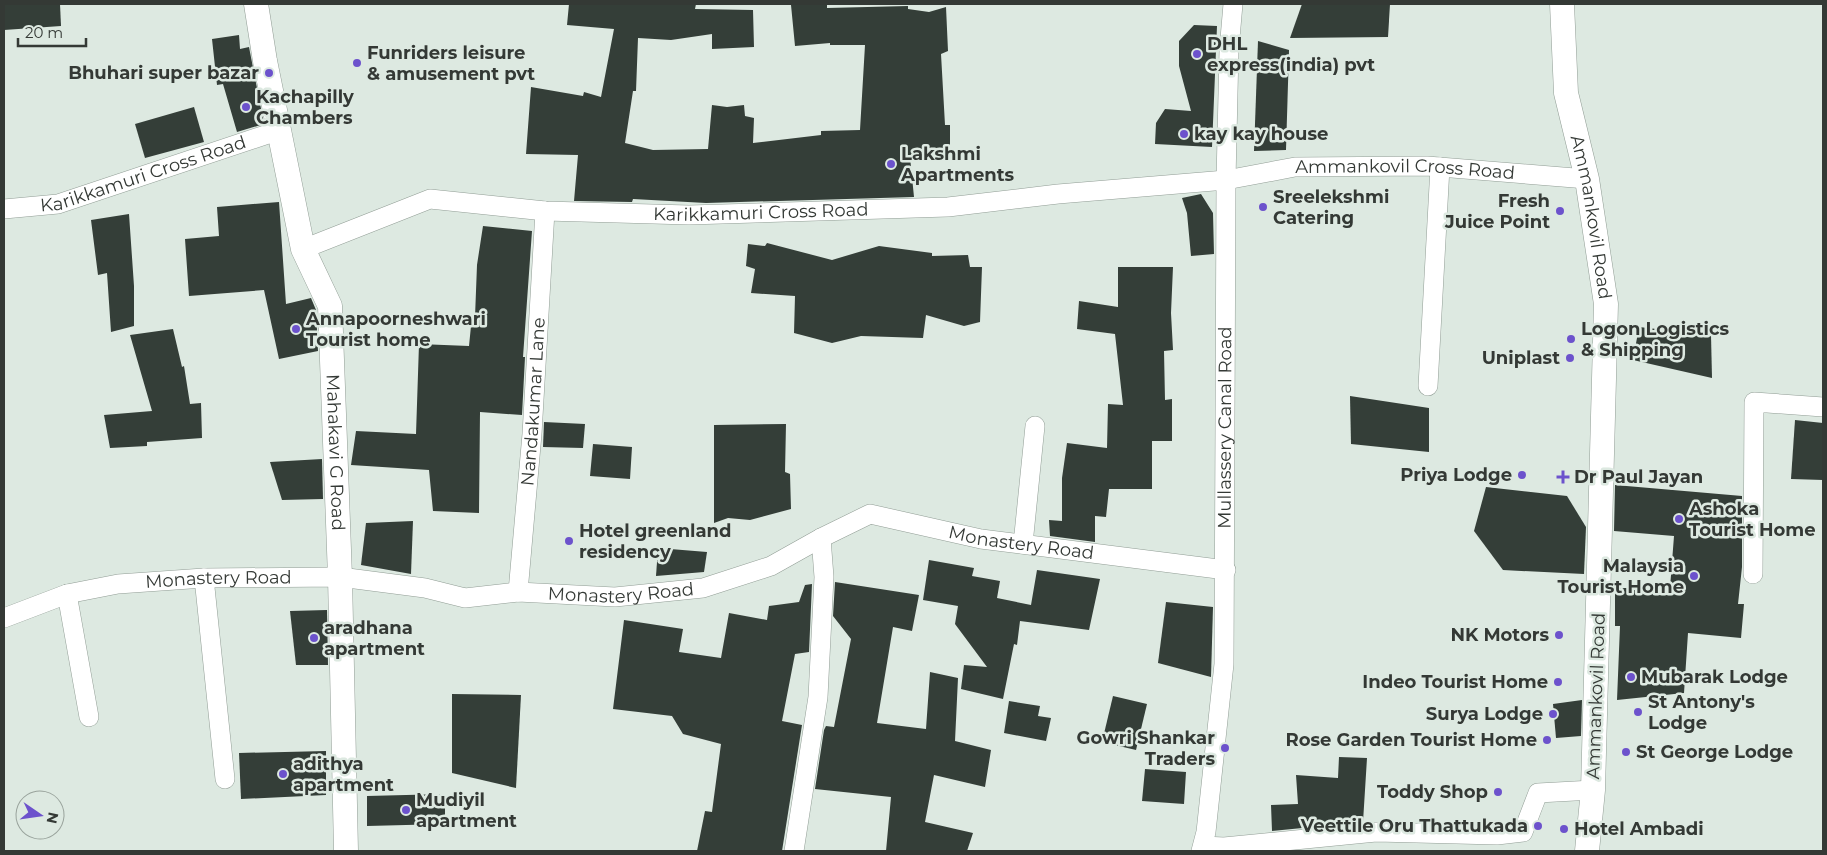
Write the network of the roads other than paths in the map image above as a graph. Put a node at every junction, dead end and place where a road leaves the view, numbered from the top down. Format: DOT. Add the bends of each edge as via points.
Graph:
graph roads {
  1 [pos="256,4"];
  2 [pos="1233,4"];
  3 [pos="1562,4"];
  4 [pos="280,130"];
  5 [pos="1440,167"];
  6 [pos="1586,179"];
  7 [pos="1226,180"];
  8 [pos="4,209"];
  9 [pos="545,211"];
  10 [pos="303,249"];
  11 [pos="1428,386"];
  12 [pos="1823,408"];
  13 [pos="1035,426"];
  14 [pos="821,538"];
  15 [pos="1023,544"];
  16 [pos="1226,570"];
  17 [pos="1753,574"];
  18 [pos="340,577"];
  19 [pos="204,578"];
  20 [pos="518,592"];
  21 [pos="67,594"];
  22 [pos="4,618"];
  23 [pos="89,717"];
  24 [pos="225,779"];
  25 [pos="1593,790"];
  26 [pos="1202,849"];
  27 [pos="346,851"];
  28 [pos="794,851"];
  29 [pos="1587,851"];
  1 -- 4 [label="street, Mahakavi G Road"];
  2 -- 7 [label="street, Mullassery Canal Road"];
  3 -- 6 [label="street, Ammankovil Road" via="1566,93"];
  4 -- 8 [label="street, Karikkamuri Cross Road" via="58,204"];
  4 -- 10 [label="street, Mahakavi G Road"];
  5 -- 6 [label="street, Ammankovil Cross Road"];
  5 -- 7 [label="street, Ammankovil Cross Road" via="1295,167"];
  5 -- 11 [label="street"];
  6 -- 25 [label="street, Ammankovil Road" via="1606,304"];
  7 -- 9 [label="street, Karikkamuri Cross Road" via="1058,194 948,208 689,215"];
  7 -- 16 [label="street, Mullassery Canal Road"];
  9 -- 10 [label="street, Karikkamuri Cross Road" via="430,199"];
  9 -- 20 [label="street, Nandakumar Lane" via="532,434"];
  10 -- 18 [label="street, Mahakavi G Road" via="330,306"];
  12 -- 17 [label="street" via="1754,402"];
  13 -- 15 [label="street"];
  14 -- 15 [label="street, Monastery Road" via="870,514 981,539"];
  14 -- 20 [label="street, Monastery Road" via="771,566 703,588 615,597"];
  14 -- 28 [label="street" via="824,577 818,697"];
  15 -- 16 [label="street, Monastery Road"];
  16 -- 26 [label="street, Mullassery Canal Road" via="1224,664"];
  18 -- 19 [label="street, Monastery Road"];
  18 -- 20 [label="street, Monastery Road" via="425,588 465,598"];
  18 -- 27 [label="street, Mahakavi G Road"];
  19 -- 21 [label="street, Monastery Road" via="118,584"];
  19 -- 24 [label="street"];
  21 -- 22 [label="street, Monastery Road"];
  21 -- 23 [label="street"];
  25 -- 26 [label="street" via="1538,793 1523,832 1497,835 1376,832"];
  25 -- 29 [label="street, Ammankovil Road"];
}
